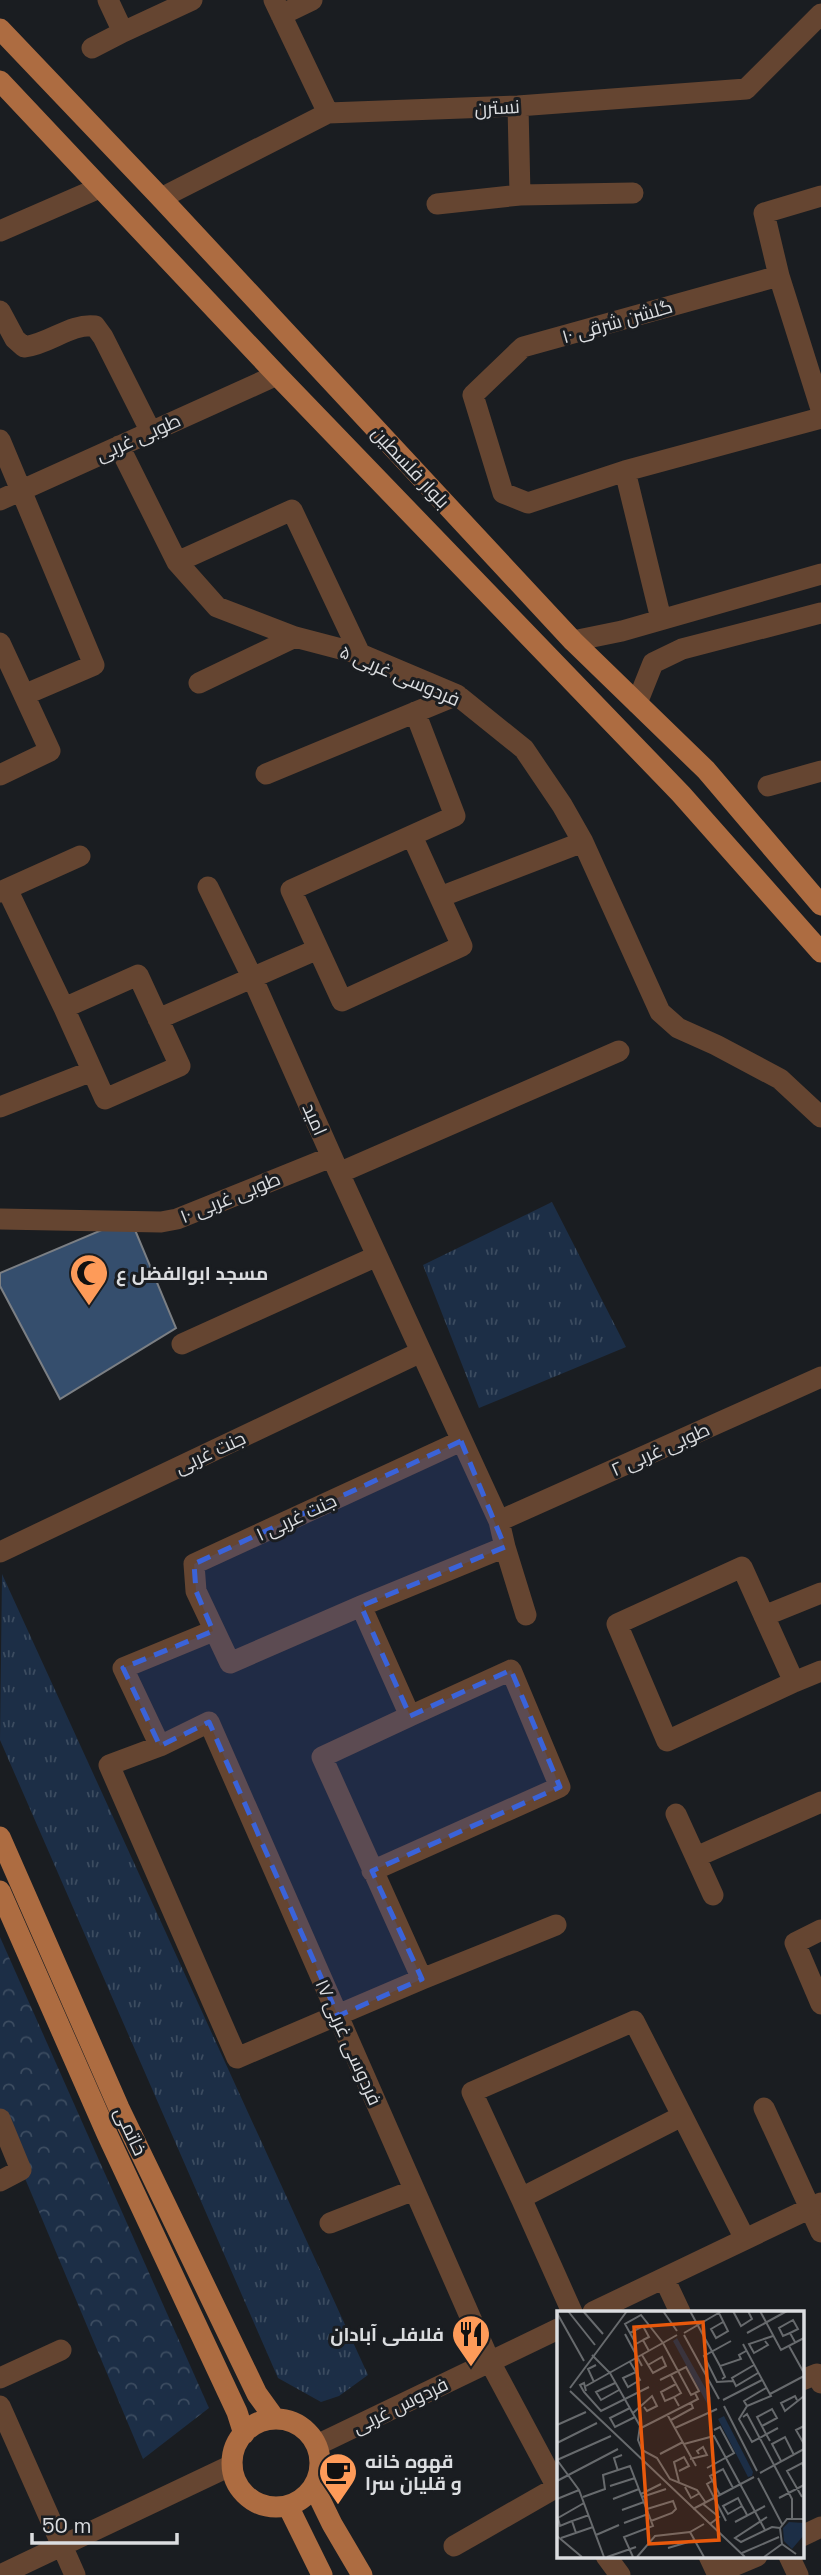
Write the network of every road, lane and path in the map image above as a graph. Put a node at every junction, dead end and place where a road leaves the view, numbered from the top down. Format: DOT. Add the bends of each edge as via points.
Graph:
graph roads {
  1 [pos="108,0"];
  2 [pos="192,0"];
  3 [pos="312,0"];
  4 [pos="277,8"];
  5 [pos="821,14"];
  6 [pos="0,29"];
  7 [pos="123,32"];
  8 [pos="92,48"];
  9 [pos="4,91"];
  10 [pos="518,106"];
  11 [pos="328,113"];
  12 [pos="99,188"];
  13 [pos="633,193"];
  14 [pos="520,195"];
  15 [pos="821,196"];
  16 [pos="162,198"];
  17 [pos="437,204"];
  18 [pos="0,231"];
  19 [pos="779,276"];
  20 [pos="0,311"];
  21 [pos="814,357"];
  22 [pos="277,375"];
  23 [pos="821,409"];
  24 [pos="821,418"];
  25 [pos="151,432"];
  26 [pos="0,440"];
  27 [pos="119,446"];
  28 [pos="625,471"];
  29 [pos="22,490"];
  30 [pos="0,500"];
  31 [pos="177,562"];
  32 [pos="821,574"];
  33 [pos="821,613"];
  34 [pos="661,619"];
  35 [pos="295,637"];
  36 [pos="573,641"];
  37 [pos="2,651"];
  38 [pos="360,654"];
  39 [pos="199,683"];
  40 [pos="24,695"];
  41 [pos="457,695"];
  42 [pos="637,703"];
  43 [pos="415,712"];
  44 [pos="706,770"];
  45 [pos="821,771"];
  46 [pos="266,774"];
  47 [pos="0,775"];
  48 [pos="768,786"];
  49 [pos="681,794"];
  50 [pos="412,836"];
  51 [pos="583,842"];
  52 [pos="80,856"];
  53 [pos="208,887"];
  54 [pos="4,890"];
  55 [pos="440,897"];
  56 [pos="821,905"];
  57 [pos="318,948"];
  58 [pos="821,952"];
  59 [pos="252,977"];
  60 [pos="64,1008"];
  61 [pos="158,1019"];
  62 [pos="619,1051"];
  63 [pos="92,1071"];
  64 [pos="0,1107"];
  65 [pos="821,1117"];
  66 [pos="335,1165"];
  67 [pos="0,1219"];
  68 [pos="377,1256"];
  69 [pos="182,1344"];
  70 [pos="421,1352"];
  71 [pos="821,1377"];
  72 [pos="461,1441"];
  73 [pos="499,1521"];
  74 [pos="505,1547"];
  75 [pos="0,1552"];
  76 [pos="821,1593"];
  77 [pos="361,1605"];
  78 [pos="526,1615"];
  79 [pos="765,1616"];
  80 [pos="213,1631"];
  81 [pos="821,1671"];
  82 [pos="794,1682"];
  83 [pos="410,1716"];
  84 [pos="160,1745"];
  85 [pos="821,1802"];
  86 [pos="676,1814"];
  87 [pos="0,1837"];
  88 [pos="696,1857"];
  89 [pos="372,1871"];
  90 [pos="0,1891"];
  91 [pos="713,1895"];
  92 [pos="556,1925"];
  93 [pos="821,1930"];
  94 [pos="422,1979"];
  95 [pos="821,2004"];
  96 [pos="338,2016"];
  97 [pos="764,2108"];
  98 [pos="682,2116"];
  99 [pos="0,2119"];
  100 [pos="0,2181"];
  101 [pos="414,2190"];
  102 [pos="521,2198"];
  103 [pos="816,2205"];
  104 [pos="330,2223"];
  105 [pos="821,2232"];
  106 [pos="745,2239"];
  107 [pos="664,2278"];
  108 [pos="572,2311"];
  109 [pos="595,2311"];
  110 [pos="680,2311"];
  111 [pos="557,2329"];
  112 [pos="61,2350"];
  113 [pos="490,2362"];
  114 [pos="0,2378"];
  115 [pos="804,2379"];
  116 [pos="821,2383"];
  117 [pos="0,2406"];
  118 [pos="275,2419"];
  119 [pos="244,2434"];
  120 [pos="317,2445"];
  121 [pos="232,2465"];
  122 [pos="557,2486"];
  123 [pos="314,2487"];
  124 [pos="557,2489"];
  125 [pos="288,2506"];
  126 [pos="821,2527"];
  127 [pos="804,2535"];
  128 [pos="62,2546"];
  129 [pos="454,2546"];
  130 [pos="710,2558"];
  131 [pos="752,2558"];
  132 [pos="790,2558"];
  133 [pos="0,2575"];
  134 [pos="75,2575"];
  135 [pos="322,2575"];
  136 [pos="362,2575"];
  137 [pos="798,2575"];
  1 -- 7 [label="street"];
  2 -- 7 [label="street"];
  3 -- 4 [label="street"];
  4 -- 11 [label="street"];
  5 -- 10 [label="street, نسترن" via="746,89"];
  6 -- 16 [label="main road, بلوار فلسطین"];
  7 -- 8 [label="street"];
  9 -- 12 [label="main road, بلوار فلسطین"];
  10 -- 11 [label="street, نسترن"];
  10 -- 14 [label="street"];
  11 -- 16 [label="street, نسترن"];
  12 -- 18 [label="street"];
  12 -- 22 [label="main road, بلوار فلسطین"];
  13 -- 14 [label="street"];
  14 -- 17 [label="street"];
  15 -- 19 [label="street" via="764,213"];
  16 -- 36 [label="main road, بلوار فلسطین"];
  19 -- 21 [label="street"];
  19 -- 28 [label="street, گلشن شرقی ۱۰" via="523,347 473,396 503,493 528,503"];
  20 -- 25 [label="street" via="15,340 24,347 40,345 81,324 94,326"];
  21 -- 23 [label="street"];
  22 -- 25 [label="street, طوبی غربی"];
  22 -- 49 [label="main road, بلوار فلسطین"];
  24 -- 28 [label="street"];
  25 -- 27 [label="street, طوبی غربی"];
  26 -- 29 [label="street"];
  27 -- 29 [label="street, طوبی غربی"];
  27 -- 31 [label="street, فردوسی غربی ۵"];
  28 -- 34 [label="street"];
  29 -- 30 [label="street, طوبی غربی"];
  29 -- 40 [label="street" via="94,664"];
  31 -- 35 [label="street, فردوسی غربی ۵" via="218,607"];
  31 -- 38 [label="street" via="292,510"];
  32 -- 34 [label="street"];
  33 -- 42 [label="street" via="682,649 653,663"];
  34 -- 36 [label="street"];
  35 -- 38 [label="street, فردوسی غربی ۵"];
  35 -- 39 [label="street"];
  36 -- 42 [label="main road, بلوار فلسطین"];
  37 -- 40 [label="street"];
  38 -- 41 [label="street, فردوسی غربی ۵"];
  40 -- 47 [label="street" via="50,751"];
  41 -- 43 [label="street"];
  41 -- 51 [label="street, فردوسی غربی ۵" via="524,749"];
  42 -- 44 [label="main road, بلوار فلسطین"];
  43 -- 46 [label="street"];
  43 -- 50 [label="street" via="455,816"];
  44 -- 49 [label="main road"];
  44 -- 56 [label="main road, بلوار فلسطین"];
  45 -- 48 [label="street"];
  49 -- 58 [label="main road, بلوار فلسطین"];
  50 -- 55 [label="street"];
  50 -- 57 [label="street" via="291,890"];
  51 -- 55 [label="street"];
  51 -- 65 [label="street, فردوسی غربی ۵" via="660,1012 678,1028 780,1079"];
  52 -- 54 [label="street"];
  53 -- 59 [label="street, امید"];
  54 -- 60 [label="street"];
  55 -- 57 [label="street" via="462,946 342,1001"];
  57 -- 59 [label="street"];
  59 -- 61 [label="street"];
  59 -- 66 [label="street, امید"];
  60 -- 61 [label="street" via="138,975"];
  60 -- 63 [label="street"];
  61 -- 63 [label="street" via="180,1066 105,1099"];
  62 -- 66 [label="street, طوبی غربی ۱۰"];
  63 -- 64 [label="street"];
  66 -- 67 [label="street, طوبی غربی ۱۰" via="161,1222"];
  66 -- 68 [label="street, امید"];
  68 -- 69 [label="street"];
  68 -- 70 [label="street, امید"];
  70 -- 72 [label="street, امید"];
  70 -- 75 [label="street, جنت غربی"];
  71 -- 73 [label="street, طوبی غربی ۲"];
  72 -- 73 [label="street, امید"];
  72 -- 80 [label="street, جنت غربی ۱" via="194,1564 196,1591"];
  73 -- 74 [label="street, امید"];
  74 -- 77 [label="street"];
  74 -- 78 [label="street, امید"];
  76 -- 79 [label="street"];
  77 -- 80 [label="street" via="230,1663"];
  77 -- 83 [label="street"];
  79 -- 82 [label="street"];
  79 -- 82 [label="street" via="742,1567 618,1624 667,1741"];
  80 -- 84 [label="street" via="123,1668"];
  81 -- 82 [label="street"];
  83 -- 89 [label="street" via="322,1757"];
  83 -- 89 [label="street" via="511,1670 561,1787"];
  84 -- 96 [label="street, فردوسی غربی ۱۷" via="209,1723"];
  84 -- 96 [label="street" via="109,1765 237,2058"];
  85 -- 88 [label="street"];
  86 -- 88 [label="street"];
  87 -- 118 [label="main road, خاتمی" via="119,2108 257,2394"];
  88 -- 91 [label="street"];
  89 -- 94 [label="street"];
  90 -- 119 [label="main road, خاتمی"];
  92 -- 94 [label="street"];
  93 -- 95 [label="street" via="795,1943"];
  94 -- 96 [label="street"];
  96 -- 101 [label="street, فردوسی غربی ۱۷"];
  97 -- 103 [label="street"];
  98 -- 102 [label="street"];
  98 -- 102 [label="street" via="634,2021 472,2092"];
  98 -- 106 [label="street"];
  99 -- 100 [label="street" via="21,2170"];
  101 -- 104 [label="street"];
  101 -- 113 [label="street, فردوسی غربی ۱۷"];
  102 -- 108 [label="street"];
  103 -- 105 [label="street"];
  103 -- 106 [label="street"];
  106 -- 107 [label="street"];
  107 -- 109 [label="street"];
  107 -- 110 [label="street"];
  111 -- 113 [label="street, فردوس غربی"];
  112 -- 114 [label="street"];
  113 -- 120 [label="street, فردوس غربی"];
  113 -- 122 [label="street, فردوسی غربی ۱۷"];
  115 -- 116 [label="street" via="817,2374"];
  117 -- 128 [label="street"];
  118 -- 119 [label="main road"];
  118 -- 120 [label="main road" via="307,2431"];
  119 -- 121 [label="main road" via="234,2448"];
  120 -- 123 [label="main road" via="321,2462"];
  121 -- 125 [label="main road" via="236,2483 246,2496 261,2505"];
  121 -- 128 [label="street"];
  123 -- 125 [label="main road"];
  123 -- 136 [label="main road"];
  124 -- 129 [label="street"];
  125 -- 135 [label="main road"];
  126 -- 127 [label="street"];
  128 -- 133 [label="street"];
  128 -- 134 [label="street"];
  130 -- 131 [label="street" via="717,2573"];
  132 -- 137 [label="street"];
}
